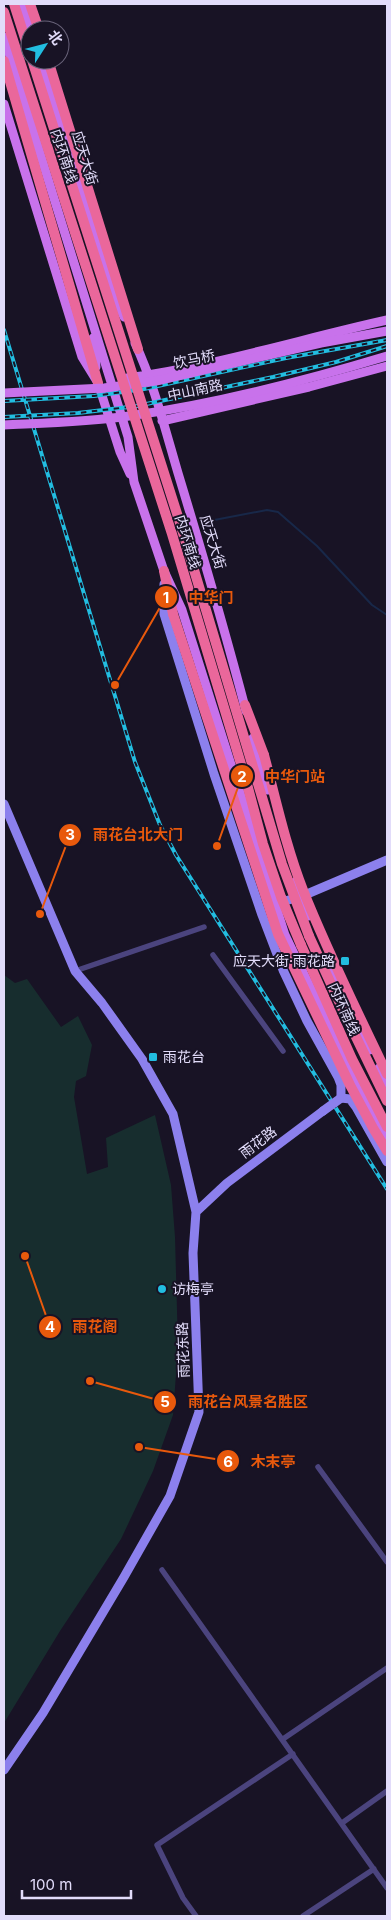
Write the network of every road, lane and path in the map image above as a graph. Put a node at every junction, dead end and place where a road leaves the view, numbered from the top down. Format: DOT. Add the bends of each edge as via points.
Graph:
graph roads {
  1 [pos="14,4"];
  2 [pos="23,4"];
  3 [pos="30,4"];
  4 [pos="4,12"];
  5 [pos="28,20"];
  6 [pos="36,20"];
  7 [pos="20,23"];
  8 [pos="4,38"];
  9 [pos="4,61"];
  10 [pos="35,70"];
  11 [pos="44,70"];
  12 [pos="51,70"];
  13 [pos="4,104"];
  14 [pos="82,305"];
  15 [pos="387,320"];
  16 [pos="387,331"];
  17 [pos="138,349"];
  18 [pos="387,356"];
  19 [pos="387,366"];
  20 [pos="148,375"];
  21 [pos="110,381"];
  22 [pos="98,383"];
  23 [pos="4,393"];
  24 [pos="162,421"];
  25 [pos="4,425"];
  26 [pos="134,482"];
  27 [pos="164,571"];
  28 [pos="245,705"];
  29 [pos="4,804"];
  30 [pos="387,860"];
  31 [pos="300,897"];
  32 [pos="275,904"];
  33 [pos="262,914"];
  34 [pos="253,922"];
  35 [pos="204,927"];
  36 [pos="213,955"];
  37 [pos="75,971"];
  38 [pos="283,1051"];
  39 [pos="387,1074"];
  40 [pos="387,1084"];
  41 [pos="340,1098"];
  42 [pos="387,1101"];
  43 [pos="387,1127"];
  44 [pos="387,1139"];
  45 [pos="387,1151"];
  46 [pos="387,1162"];
  47 [pos="196,1212"];
  48 [pos="318,1467"];
  49 [pos="387,1562"];
  50 [pos="162,1570"];
  51 [pos="387,1668"];
  52 [pos="283,1738"];
  53 [pos="293,1754"];
  54 [pos="4,1770"];
  55 [pos="387,1792"];
  56 [pos="342,1823"];
  57 [pos="374,1869"];
  58 [pos="387,1888"];
  59 [pos="196,1916"];
  60 [pos="303,1916"];
  1 -- 7 [label="highway"];
  2 -- 5 [label="main road"];
  3 -- 6 [label="highway"];
  4 -- 43 [label="highway, 内环南线, bridge" via="172,534 263,844 324,1000"];
  8 -- 14 [label="main road"];
  9 -- 14 [label="highway"];
  10 -- 42 [label="highway, 内环南线, bridge" via="180,523 282,864 310,936"];
  11 -- 17 [label="main road, 应天大街" via="113,293"];
  12 -- 17 [label="highway"];
  13 -- 22 [label="main road" via="82,357"];
  14 -- 21 [label="main road"];
  14 -- 22 [label="highway"];
  15 -- 20 [label="main road"];
  16 -- 23 [label="main road, 饮马桥, bridge" via="156,380 104,388"];
  17 -- 20 [label="main road, 应天大街"];
  18 -- 25 [label="main road, 中山南路, bridge" via="168,410 100,419"];
  19 -- 24 [label="main road"];
  20 -- 21 [label="main road"];
  20 -- 24 [label="main road, 应天大街"];
  21 -- 26 [label="main road" via="128,438"];
  22 -- 26 [label="main road" via="120,452"];
  24 -- 28 [label="main road, 应天大街"];
  26 -- 27 [label="main road"];
  27 -- 32 [label="main road" via="182,610"];
  27 -- 33 [label="main road" via="164,614"];
  27 -- 45 [label="highway, bridge" via="173,614 278,934 350,1085"];
  28 -- 31 [label="main road, 应天大街"];
  28 -- 39 [label="highway, bridge" via="264,755 302,889"];
  29 -- 37 [label="main road, 雨花东路"];
  30 -- 31 [label="main road"];
  31 -- 32 [label="main road"];
  31 -- 40 [label="main road, 应天大街" via="344,999"];
  32 -- 33 [label="main road"];
  32 -- 44 [label="main road" via="285,936"];
  33 -- 34 [label="main road"];
  33 -- 41 [label="main road" via="283,970 342,1085"];
  35 -- 37 [label="street"];
  36 -- 38 [label="street"];
  37 -- 47 [label="main road, 雨花东路" via="142,1059 173,1114"];
  41 -- 46 [label="main road" via="350,1099 356,1107"];
  41 -- 47 [label="main road, 雨花路, bridge" via="227,1183"];
  47 -- 54 [label="main road, 雨花东路" via="193,1254 198,1412 170,1496 43,1713"];
  48 -- 49 [label="street"];
  50 -- 52 [label="street"];
  51 -- 52 [label="street"];
  52 -- 53 [label="street"];
  53 -- 56 [label="street"];
  53 -- 59 [label="street" via="157,1845 183,1898"];
  55 -- 56 [label="street"];
  56 -- 57 [label="street"];
  57 -- 58 [label="street"];
  57 -- 60 [label="street"];
}
